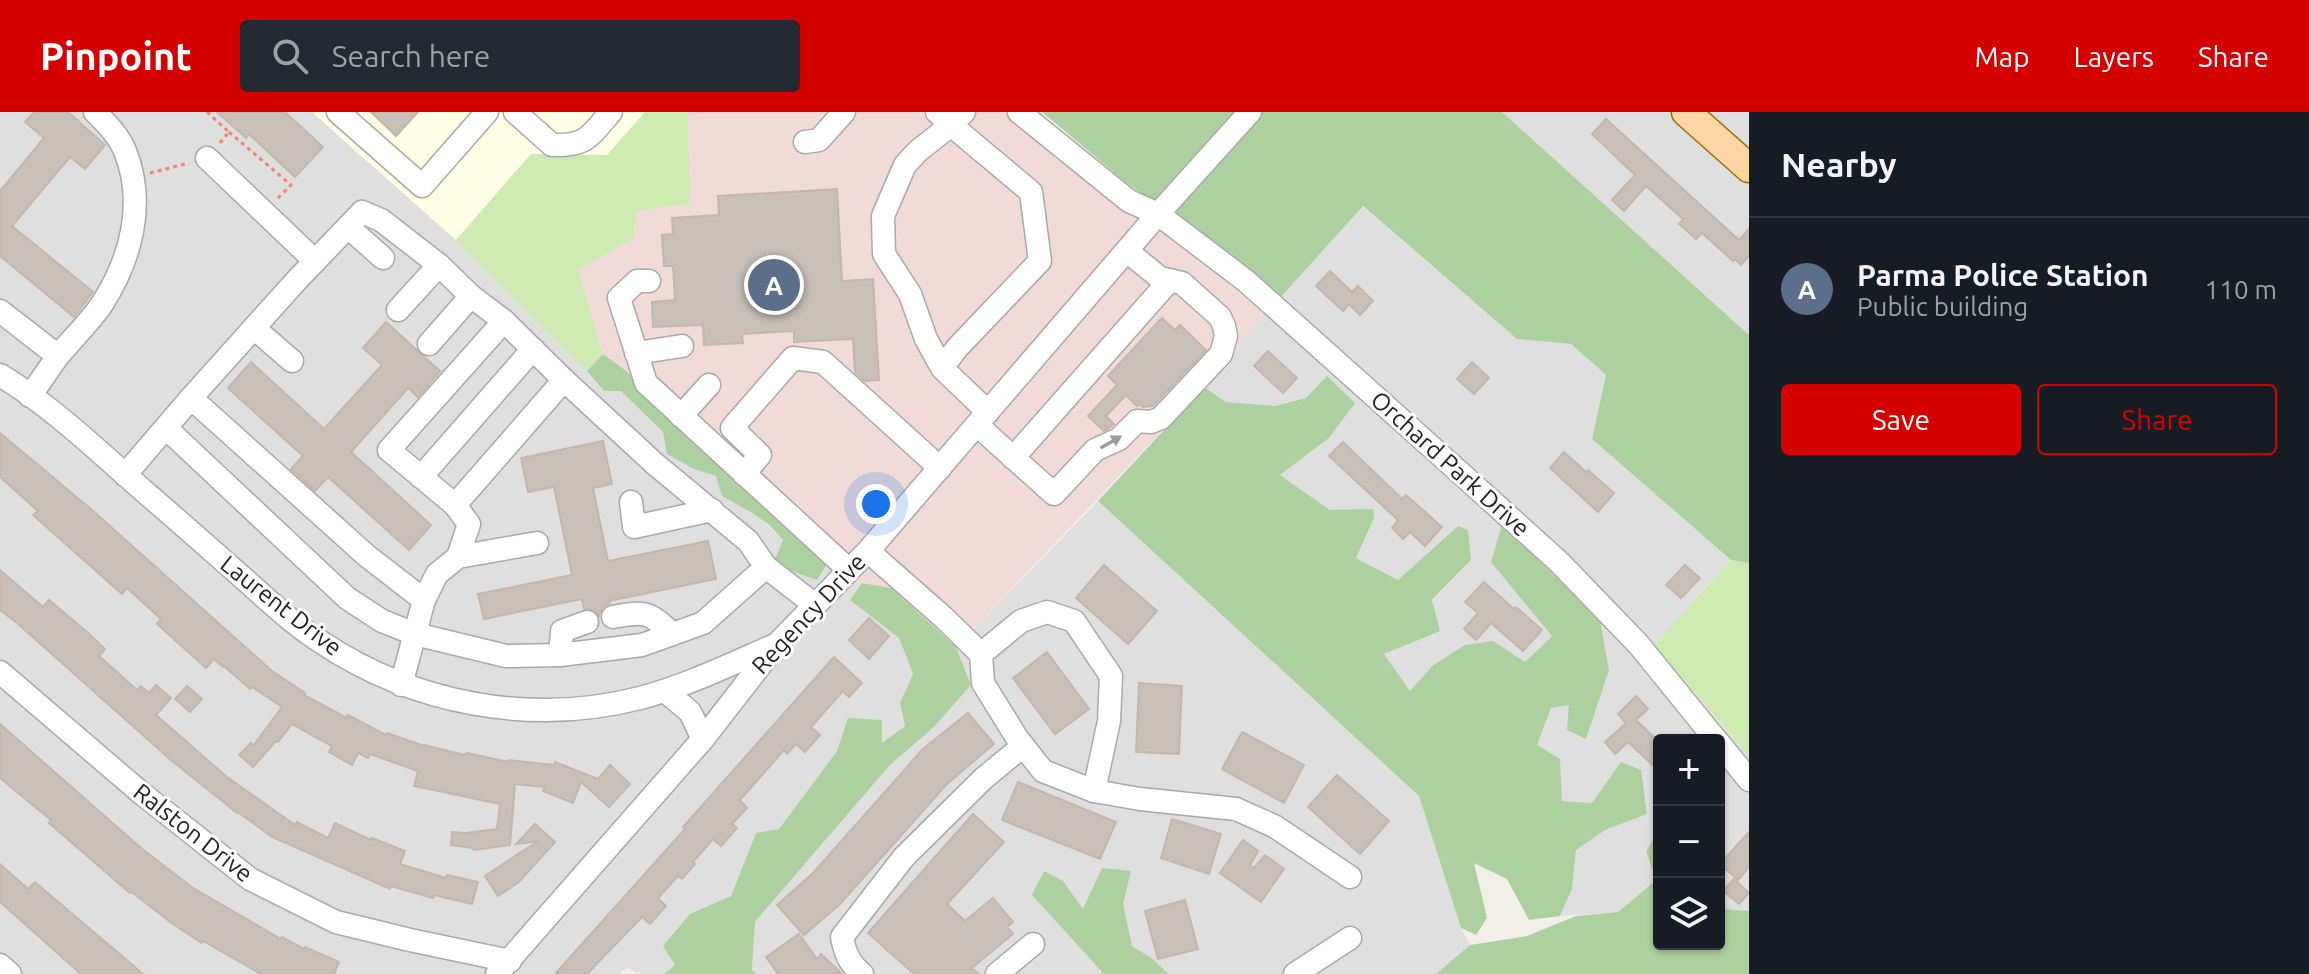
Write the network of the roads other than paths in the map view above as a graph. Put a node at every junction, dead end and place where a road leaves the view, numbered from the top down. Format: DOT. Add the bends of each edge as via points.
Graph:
graph roads {
  1 [pos="95,112"];
  2 [pos="338,112"];
  3 [pos="487,112"];
  4 [pos="515,112"];
  5 [pos="611,112"];
  6 [pos="844,112"];
  7 [pos="1019,112"];
  8 [pos="1250,112"];
  9 [pos="1686,112"];
  10 [pos="951,116"];
  11 [pos="805,142"];
  12 [pos="207,158"];
  13 [pos="1749,168"];
  14 [pos="1158,214"];
  15 [pos="348,227"];
  16 [pos="1127,251"];
  17 [pos="383,258"];
  18 [pos="315,261"];
  19 [pos="439,265"];
  20 [pos="1170,280"];
  21 [pos="649,281"];
  22 [pos="471,296"];
  23 [pos="398,310"];
  24 [pos="0,311"];
  25 [pos="504,321"];
  26 [pos="254,328"];
  27 [pos="429,344"];
  28 [pos="682,346"];
  29 [pos="533,349"];
  30 [pos="636,353"];
  31 [pos="58,356"];
  32 [pos="292,361"];
  33 [pos="942,368"];
  34 [pos="0,375"];
  35 [pos="564,380"];
  36 [pos="709,385"];
  37 [pos="30,396"];
  38 [pos="191,398"];
  39 [pos="681,416"];
  40 [pos="982,419"];
  41 [pos="166,428"];
  42 [pos="1013,458"];
  43 [pos="940,468"];
  44 [pos="744,474"];
  45 [pos="125,475"];
  46 [pos="421,477"];
  47 [pos="631,502"];
  48 [pos="455,505"];
  49 [pos="712,510"];
  50 [pos="537,543"];
  51 [pos="868,551"];
  52 [pos="458,557"];
  53 [pos="766,567"];
  54 [pos="849,570"];
  55 [pos="424,600"];
  56 [pos="815,605"];
  57 [pos="613,617"];
  58 [pos="587,622"];
  59 [pos="415,634"];
  60 [pos="672,634"];
  61 [pos="776,645"];
  62 [pos="981,654"];
  63 [pos="560,655"];
  64 [pos="0,672"];
  65 [pos="401,685"];
  66 [pos="665,691"];
  67 [pos="1711,734"];
  68 [pos="703,739"];
  69 [pos="1023,746"];
  70 [pos="1725,751"];
  71 [pos="1749,780"];
  72 [pos="1094,791"];
  73 [pos="1350,877"];
  74 [pos="1350,938"];
  75 [pos="1033,944"];
  76 [pos="0,965"];
  77 [pos="504,967"];
  78 [pos="10,974"];
  79 [pos="862,974"];
  80 [pos="997,974"];
  81 [pos="1295,974"];
  1 -- 31 [label="street" via="125,150 136,209 117,279"];
  2 -- 3 [label="street" via="422,186"];
  4 -- 5 [label="street" via="552,145 562,146 590,137"];
  6 -- 11 [label="street" via="819,140"];
  7 -- 14 [label="street, Orchard Park Drive" via="1129,201"];
  8 -- 14 [label="street, Regency Drive"];
  9 -- 13 [label="main road"];
  10 -- 33 [label="street" via="905,165 883,216 884,254 910,294"];
  10 -- 33 [label="street" via="1031,192 1040,261"];
  12 -- 18 [label="street"];
  14 -- 16 [label="street, Regency Drive"];
  14 -- 67 [label="street, Orchard Park Drive" via="1246,281 1559,562 1639,645"];
  15 -- 17 [label="street"];
  15 -- 18 [label="street"];
  15 -- 19 [label="street" via="362,212 381,220"];
  16 -- 20 [label="street"];
  16 -- 40 [label="street, Regency Drive"];
  18 -- 26 [label="street"];
  19 -- 22 [label="street"];
  19 -- 23 [label="street"];
  20 -- 42 [label="street"];
  42 -- 20 [label="street, one-way" via="1054,494 1095,450 1119,439 1137,421 1161,418 1221,354 1226,336 1220,317 1182,283"];
  21 -- 30 [label="street" via="637,281 619,298"];
  22 -- 25 [label="street"];
  22 -- 27 [label="street"];
  24 -- 31 [label="street"];
  25 -- 29 [label="street"];
  25 -- 46 [label="street" via="389,450"];
  26 -- 32 [label="street"];
  26 -- 38 [label="street"];
  28 -- 30 [label="street"];
  29 -- 35 [label="street"];
  29 -- 46 [label="street"];
  30 -- 39 [label="street" via="646,383"];
  31 -- 37 [label="street"];
  33 -- 40 [label="street"];
  34 -- 37 [label="street, Laurent Drive"];
  35 -- 48 [label="street"];
  35 -- 49 [label="street"];
  36 -- 39 [label="street"];
  37 -- 45 [label="street, Laurent Drive"];
  38 -- 41 [label="street"];
  38 -- 55 [label="street" via="367,556"];
  39 -- 44 [label="street"];
  40 -- 42 [label="street"];
  40 -- 43 [label="street, Regency Drive"];
  41 -- 45 [label="street"];
  41 -- 59 [label="street" via="347,598"];
  43 -- 44 [label="street" via="823,362 793,358 732,428 760,455"];
  43 -- 51 [label="street, Regency Drive"];
  44 -- 54 [label="street"];
  45 -- 65 [label="street, Laurent Drive" via="302,629"];
  46 -- 48 [label="street"];
  47 -- 49 [label="street" via="634,527"];
  48 -- 52 [label="street" via="469,524"];
  49 -- 53 [label="street" via="748,541"];
  50 -- 52 [label="street"];
  51 -- 54 [label="street, Regency Drive"];
  51 -- 62 [label="street"];
  52 -- 55 [label="street" via="437,574"];
  53 -- 56 [label="street"];
  53 -- 60 [label="street" via="703,623"];
  54 -- 56 [label="street, Regency Drive"];
  55 -- 59 [label="street"];
  56 -- 61 [label="street, Regency Drive"];
  57 -- 60 [label="street" via="654,617"];
  58 -- 63 [label="street" via="562,631"];
  59 -- 63 [label="street" via="506,656"];
  59 -- 65 [label="street"];
  60 -- 63 [label="street" via="642,645"];
  61 -- 66 [label="street, Laurent Drive"];
  61 -- 68 [label="street, Regency Drive"];
  62 -- 69 [label="street" via="983,683"];
  62 -- 72 [label="street" via="1021,621 1047,612 1074,621 1111,676 1109,721"];
  64 -- 77 [label="street, Ralston Drive" via="250,879 336,922"];
  65 -- 66 [label="street, Laurent Drive" via="460,702 524,710 595,707"];
  66 -- 68 [label="street" via="690,712"];
  68 -- 77 [label="street, Regency Drive"];
  69 -- 72 [label="street" via="1043,771"];
  69 -- 79 [label="street" via="904,857 842,937 845,953"];
  70 -- 71 [label="street, Orchard Park Drive"];
  72 -- 73 [label="street" via="1236,809 1274,826"];
  74 -- 81 [label="street"];
  75 -- 80 [label="street"];
  76 -- 78 [label="street"];
}
